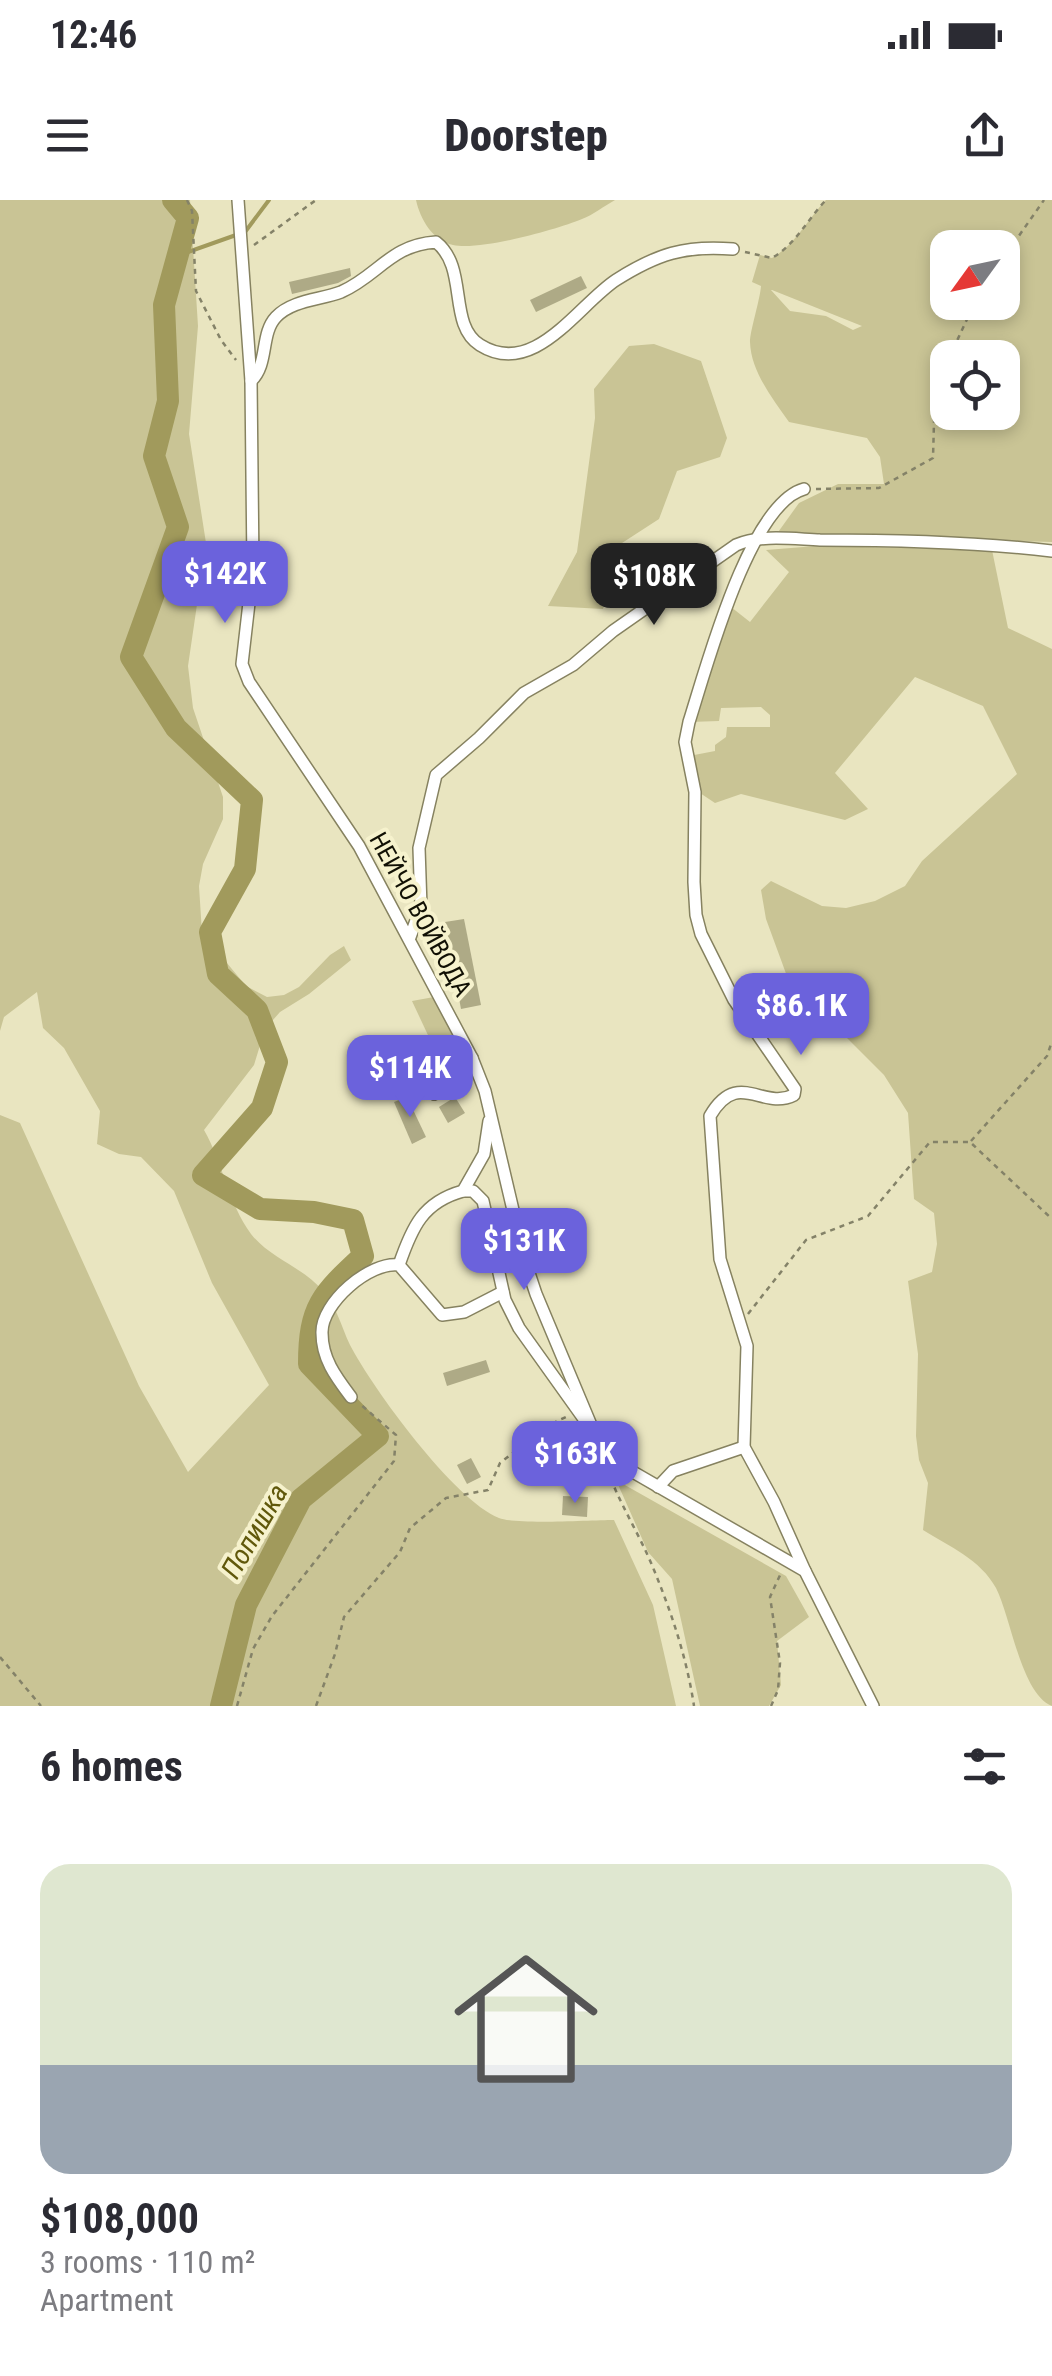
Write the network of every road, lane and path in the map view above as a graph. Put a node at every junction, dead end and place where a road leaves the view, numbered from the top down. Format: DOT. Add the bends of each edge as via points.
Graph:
graph roads {
  1 [pos="187,200"];
  2 [pos="316,200"];
  3 [pos="826,200"];
  4 [pos="1044,200"];
  5 [pos="237,204"];
  6 [pos="1020,234"];
  7 [pos="733,250"];
  8 [pos="240,255"];
  9 [pos="252,381"];
  10 [pos="934,430"];
  11 [pos="804,489"];
  12 [pos="758,539"];
  13 [pos="1052,550"];
  14 [pos="410,937"];
  15 [pos="1052,1041"];
  16 [pos="472,1058"];
  17 [pos="434,1094"];
  18 [pos="490,1112"];
  19 [pos="970,1142"];
  20 [pos="464,1190"];
  21 [pos="1052,1219"];
  22 [pos="399,1265"];
  23 [pos="503,1292"];
  24 [pos="741,1323"];
  25 [pos="351,1397"];
  26 [pos="578,1412"];
  27 [pos="593,1430"];
  28 [pos="744,1448"];
  29 [pos="606,1467"];
  30 [pos="658,1487"];
  31 [pos="788,1561"];
  32 [pos="805,1571"];
  33 [pos="0,1657"];
  34 [pos="41,1706"];
  35 [pos="237,1706"];
  36 [pos="316,1706"];
  37 [pos="694,1706"];
  38 [pos="771,1706"];
  39 [pos="873,1706"];
  1 -- 9 [label="path" via="196,291"];
  2 -- 8 [label="path"];
  3 -- 7 [label="path" via="790,247 772,258"];
  4 -- 6 [label="path"];
  5 -- 8 [label="street, НЕЙЧО ВОЙВОДА"];
  7 -- 9 [label="street" via="700,246 660,256 613,282 554,336 533,348 497,353 465,327 448,252 436,242 422,243 387,258 342,292 278,314"];
  8 -- 9 [label="street, НЕЙЧО ВОЙВОДА"];
  9 -- 14 [label="street, НЕЙЧО ВОЙВОДА" via="254,568 242,664 360,846"];
  10 -- 11 [label="path" via="933,458 879,488"];
  11 -- 12 [label="street" via="787,496"];
  12 -- 13 [label="street"];
  12 -- 14 [label="street" via="736,544 524,693 436,774 420,848 421,907"];
  12 -- 24 [label="street" via="740,568 685,742 695,792 701,934 734,1000 795,1089 787,1099 733,1093 710,1116 720,1259"];
  14 -- 16 [label="street, НЕЙЧО ВОЙВОДА"];
  15 -- 19 [label="path" via="1047,1056"];
  16 -- 17 [label="street"];
  16 -- 18 [label="street, НЕЙЧО ВОЙВОДА"];
  18 -- 20 [label="street" via="484,1154"];
  18 -- 27 [label="street, НЕЙЧО ВОЙВОДА" via="525,1261"];
  19 -- 21 [label="path"];
  19 -- 24 [label="path" via="930,1142 868,1216 806,1240"];
  20 -- 22 [label="street" via="416,1220"];
  20 -- 23 [label="street" via="484,1201"];
  22 -- 23 [label="street" via="442,1314 464,1312"];
  22 -- 25 [label="street" via="364,1275 324,1320 329,1368"];
  23 -- 26 [label="street" via="519,1328"];
  24 -- 28 [label="street" via="747,1346"];
  25 -- 35 [label="path" via="396,1435 394,1461 272,1616"];
  26 -- 27 [label="street"];
  26 -- 36 [label="path" via="547,1426 500,1463 488,1490 446,1498 410,1528 400,1552 344,1617"];
  27 -- 30 [label="street, НЕЙЧО ВОЙВОДА" via="612,1456"];
  28 -- 30 [label="street" via="688,1464"];
  28 -- 32 [label="street"];
  29 -- 37 [label="path" via="653,1567 688,1664"];
  30 -- 31 [label="street, НЕЙЧО ВОЙВОДА"];
  31 -- 32 [label="street, НЕЙЧО ВОЙВОДА"];
  31 -- 38 [label="path" via="770,1597 780,1663"];
  32 -- 39 [label="street"];
  33 -- 34 [label="path"];
}
